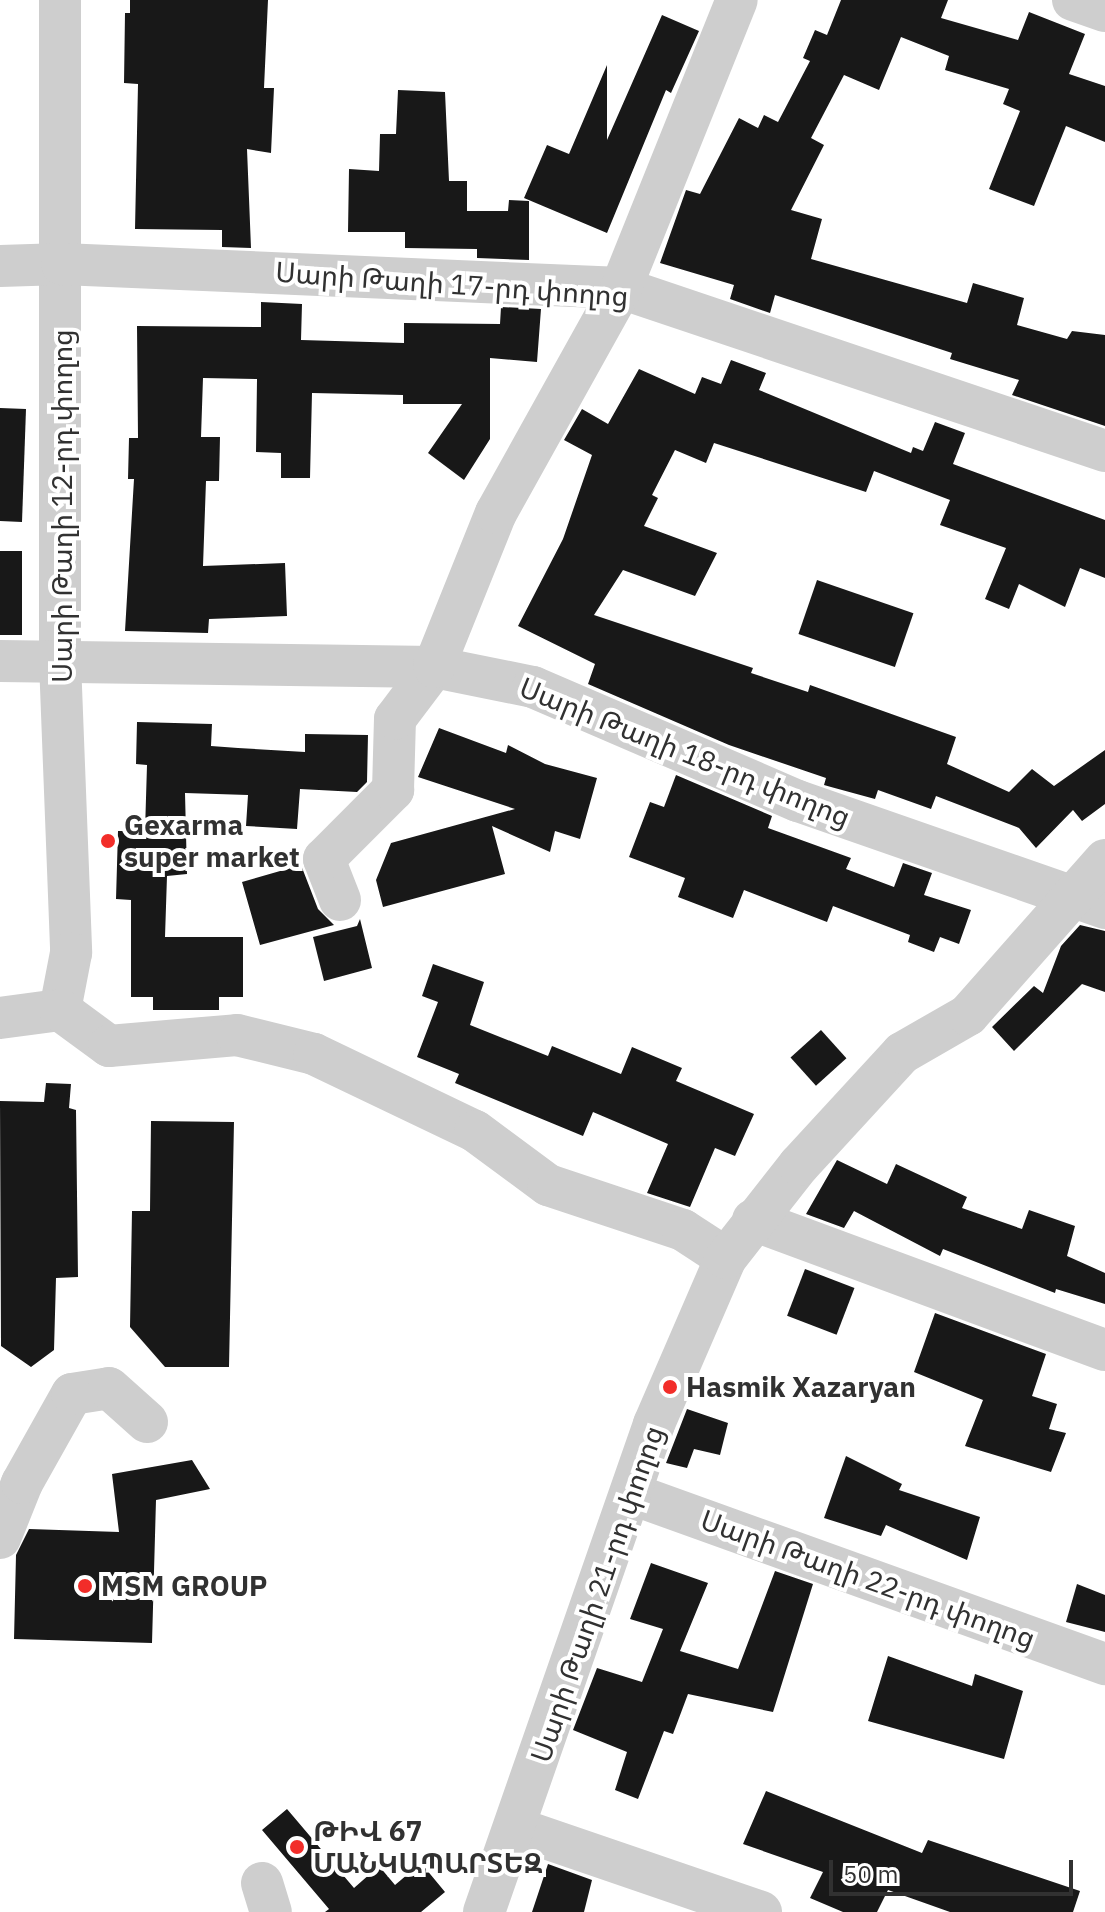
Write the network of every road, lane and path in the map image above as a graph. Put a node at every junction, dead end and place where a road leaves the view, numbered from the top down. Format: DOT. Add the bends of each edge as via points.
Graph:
graph roads {
  1 [pos="60,0"];
  2 [pos="737,0"];
  3 [pos="1073,0"];
  4 [pos="1105,11"];
  5 [pos="62,264"];
  6 [pos="0,266"];
  7 [pos="621,288"];
  8 [pos="1105,451"];
  9 [pos="0,661"];
  10 [pos="60,661"];
  11 [pos="434,667"];
  12 [pos="1105,860"];
  13 [pos="340,900"];
  14 [pos="1088,902"];
  15 [pos="60,1010"];
  16 [pos="0,1018"];
  17 [pos="753,1220"];
  18 [pos="726,1258"];
  19 [pos="1105,1350"];
  20 [pos="147,1422"];
  21 [pos="632,1494"];
  22 [pos="0,1538"];
  23 [pos="1105,1664"];
  24 [pos="516,1828"];
  25 [pos="484,1912"];
  26 [pos="761,1912"];
  1 -- 5 [label="street, Սարի Թաղի 12-րդ փողոց"];
  2 -- 7 [label="street"];
  3 -- 4 [label="street"];
  5 -- 6 [label="street, Սարի Թաղի 17-րդ փողոց"];
  5 -- 7 [label="street, Սարի Թաղի 17-րդ փողոց"];
  5 -- 10 [label="street, Սարի Թաղի 12-րդ փողոց"];
  7 -- 8 [label="street, Սարի Թաղի 17-րդ փողոց"];
  7 -- 11 [label="street" via="496,513"];
  9 -- 10 [label="street, Սարի Թաղի 18-րդ փողոց"];
  10 -- 11 [label="street, Սարի Թաղի 18-րդ փողոց"];
  10 -- 15 [label="street, Սարի Թաղի 12-րդ փողոց" via="71,953"];
  11 -- 13 [label="street" via="395,719 393,790 324,859"];
  11 -- 14 [label="street, Սարի Թաղի 18-րդ փողոց" via="533,687 798,801"];
  12 -- 14 [label="street, Սարի Թաղի 21-րդ փողոց"];
  14 -- 17 [label="street, Սարի Թաղի 21-րդ փողոց" via="968,1015 902,1053"];
  15 -- 16 [label="street"];
  15 -- 18 [label="street" via="109,1046 237,1035 314,1054 475,1131 548,1185 683,1230"];
  17 -- 18 [label="street, Սարի Թաղի 21-րդ փողոց"];
  17 -- 19 [label="street"];
  18 -- 21 [label="street, Սարի Թաղի 21-րդ փողոց" via="654,1424"];
  20 -- 22 [label="street" via="109,1388 72,1394 22,1483"];
  21 -- 23 [label="street, Սարի Թաղի 22-րդ փողոց"];
  21 -- 24 [label="street, Սարի Թաղի 21-րդ փողոց"];
  24 -- 25 [label="street, Սարի Թաղի 21-րդ փողոց"];
  24 -- 26 [label="street"];
}
